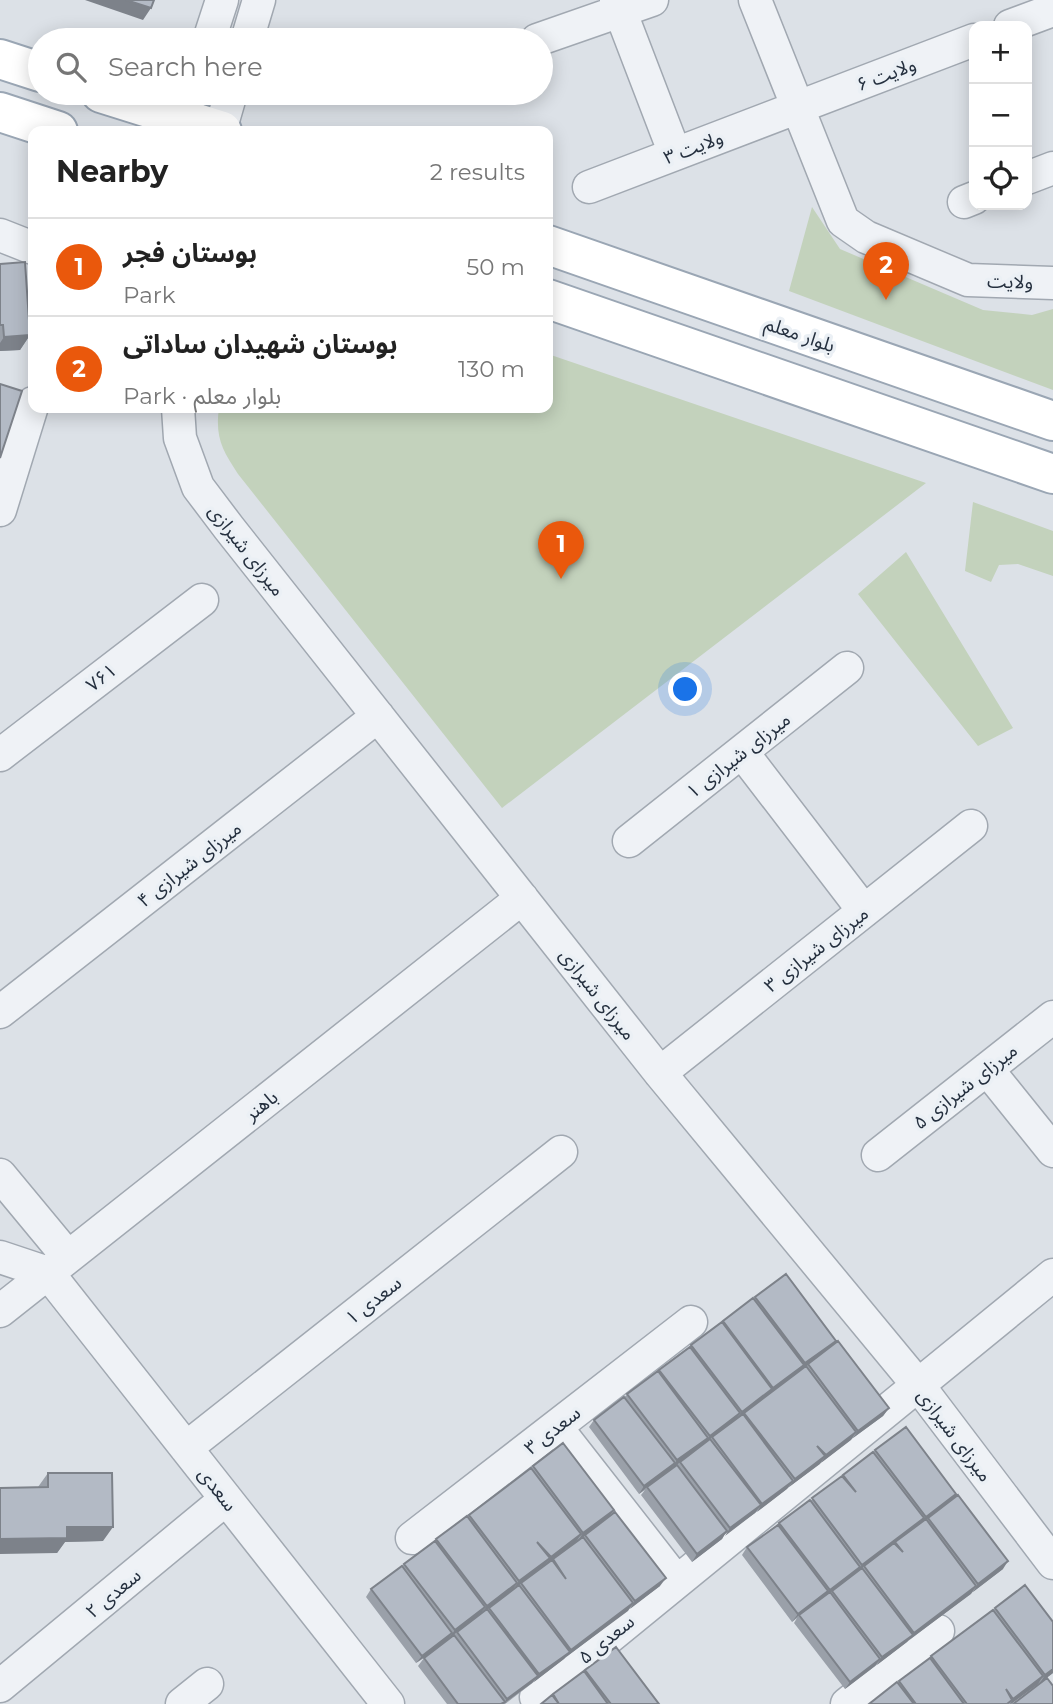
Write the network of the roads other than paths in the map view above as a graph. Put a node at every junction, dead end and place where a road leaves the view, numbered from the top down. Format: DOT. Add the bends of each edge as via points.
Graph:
graph roads {
  1 [pos="222,0"];
  2 [pos="260,0"];
  3 [pos="652,0"];
  4 [pos="755,0"];
  5 [pos="618,6"];
  6 [pos="1053,10"];
  7 [pos="1023,21"];
  8 [pos="213,28"];
  9 [pos="251,28"];
  10 [pos="553,33"];
  11 [pos="969,43"];
  12 [pos="0,59"];
  13 [pos="28,68"];
  14 [pos="146,105"];
  15 [pos="228,105"];
  16 [pos="797,108"];
  17 [pos="0,112"];
  18 [pos="184,115"];
  19 [pos="43,126"];
  20 [pos="209,126"];
  21 [pos="221,126"];
  22 [pos="675,154"];
  23 [pos="1053,168"];
  24 [pos="1032,175"];
  25 [pos="589,187"];
  26 [pos="0,235"];
  27 [pos="28,246"];
  28 [pos="553,248"];
  29 [pos="1053,282"];
  30 [pos="553,301"];
  31 [pos="30,413"];
  32 [pos="178,413"];
  33 [pos="1053,421"];
  34 [pos="1053,474"];
  35 [pos="0,510"];
  36 [pos="202,600"];
  37 [pos="848,668"];
  38 [pos="378,716"];
  39 [pos="742,752"];
  40 [pos="0,755"];
  41 [pos="971,825"];
  42 [pos="629,841"];
  43 [pos="522,898"];
  44 [pos="864,911"];
  45 [pos="0,1012"];
  46 [pos="1053,1017"];
  47 [pos="987,1069"];
  48 [pos="660,1073"];
  49 [pos="1053,1150"];
  50 [pos="561,1152"];
  51 [pos="878,1155"];
  52 [pos="0,1175"];
  53 [pos="0,1257"];
  54 [pos="58,1265"];
  55 [pos="1053,1275"];
  56 [pos="0,1311"];
  57 [pos="691,1322"];
  58 [pos="918,1385"];
  59 [pos="556,1427"];
  60 [pos="186,1448"];
  61 [pos="226,1499"];
  62 [pos="412,1538"];
  63 [pos="1053,1563"];
  64 [pos="677,1582"];
  65 [pos="938,1631"];
  66 [pos="208,1684"];
  67 [pos="0,1686"];
  68 [pos="536,1697"];
  69 [pos="182,1704"];
  70 [pos="388,1704"];
  71 [pos="846,1704"];
  1 -- 8 [label="street"];
  2 -- 9 [label="street"];
  3 -- 5 [label="street"];
  4 -- 16 [label="street"];
  5 -- 10 [label="street"];
  5 -- 22 [label="street"];
  6 -- 7 [label="street"];
  11 -- 16 [label="street, ولایت ۶"];
  12 -- 13 [label="main road"];
  14 -- 18 [label="main road"];
  15 -- 21 [label="street"];
  16 -- 22 [label="street, ولایت ۳"];
  16 -- 29 [label="street, ولایت" via="843,221 866,237 968,281"];
  17 -- 19 [label="main road"];
  18 -- 20 [label="main road"];
  22 -- 25 [label="street, ولایت ۳"];
  23 -- 24 [label="street"];
  26 -- 27 [label="street"];
  28 -- 33 [label="main road, بلوار معلم"];
  30 -- 34 [label="main road"];
  31 -- 35 [label="street"];
  32 -- 38 [label="street, میرزای شیرازی" via="180,438 198,487"];
  36 -- 40 [label="street, ۷۶۱"];
  37 -- 39 [label="street, میرزای شیرازی ۱"];
  38 -- 43 [label="street, میرزای شیرازی"];
  38 -- 45 [label="street, میرزای شیرازی ۴"];
  39 -- 42 [label="street, میرزای شیرازی ۱"];
  39 -- 44 [label="street"];
  41 -- 44 [label="street, میرزای شیرازی ۳"];
  43 -- 48 [label="street, میرزای شیرازی"];
  43 -- 54 [label="street, باهنر"];
  44 -- 48 [label="street, میرزای شیرازی ۳"];
  46 -- 47 [label="street, میرزای شیرازی ۵"];
  47 -- 49 [label="street"];
  47 -- 51 [label="street, میرزای شیرازی ۵"];
  48 -- 58 [label="street, میرزای شیرازی"];
  50 -- 60 [label="street, سعدی ۱"];
  52 -- 54 [label="street, سعدی"];
  53 -- 54 [label="street"];
  54 -- 56 [label="street, باهنر"];
  54 -- 60 [label="street, سعدی"];
  55 -- 58 [label="street, سعدی ۵"];
  57 -- 59 [label="street, سعدی ۳"];
  58 -- 63 [label="street, میرزای شیرازی"];
  58 -- 64 [label="street, سعدی ۵"];
  59 -- 62 [label="street, سعدی ۳"];
  59 -- 64 [label="street"];
  60 -- 61 [label="street, سعدی"];
  61 -- 67 [label="street, سعدی ۲"];
  61 -- 70 [label="street, سعدی"];
  64 -- 68 [label="street, سعدی ۵"];
  65 -- 71 [label="street"];
  66 -- 69 [label="street"];
}
